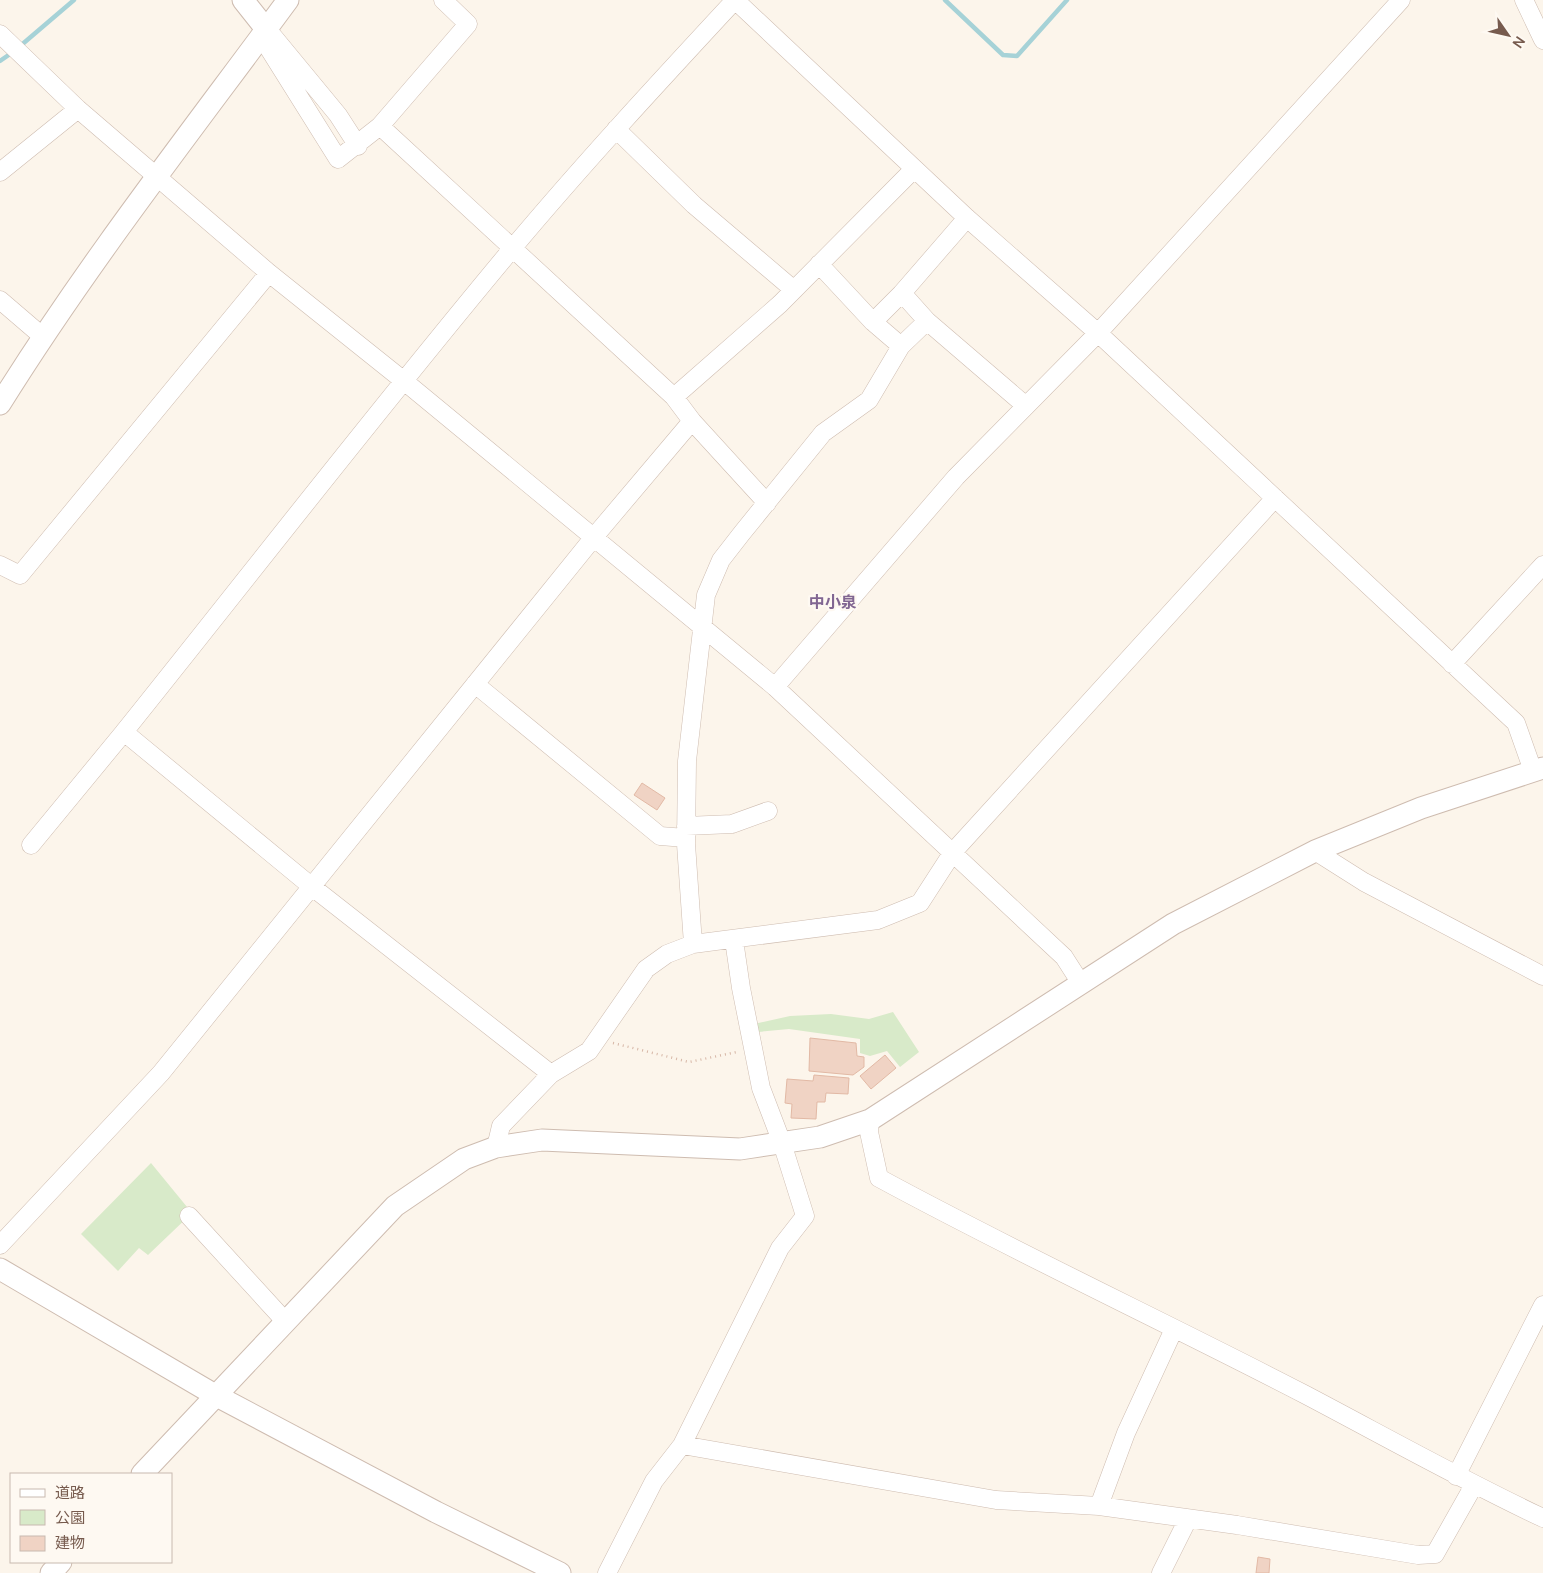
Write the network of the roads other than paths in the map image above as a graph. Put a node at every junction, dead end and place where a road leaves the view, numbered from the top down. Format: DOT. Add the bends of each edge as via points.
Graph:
graph roads {
  1 [pos="243,0"];
  2 [pos="288,0"];
  3 [pos="443,0"];
  4 [pos="735,0"];
  5 [pos="1401,0"];
  6 [pos="1524,0"];
  7 [pos="264,33"];
  8 [pos="0,34"];
  9 [pos="1543,40"];
  10 [pos="78,109"];
  11 [pos="380,126"];
  12 [pos="616,129"];
  13 [pos="358,146"];
  14 [pos="914,169"];
  15 [pos="0,172"];
  16 [pos="156,177"];
  17 [pos="967,218"];
  18 [pos="512,249"];
  19 [pos="819,264"];
  20 [pos="269,273"];
  21 [pos="794,290"];
  22 [pos="902,293"];
  23 [pos="0,300"];
  24 [pos="927,321"];
  25 [pos="874,322"];
  26 [pos="1098,333"];
  27 [pos="42,336"];
  28 [pos="901,346"];
  29 [pos="404,381"];
  30 [pos="674,397"];
  31 [pos="0,404"];
  32 [pos="1026,406"];
  33 [pos="692,421"];
  34 [pos="1275,498"];
  35 [pos="767,503"];
  36 [pos="594,537"];
  37 [pos="0,565"];
  38 [pos="1543,565"];
  39 [pos="702,627"];
  40 [pos="1452,664"];
  41 [pos="475,684"];
  42 [pos="775,687"];
  43 [pos="124,732"];
  44 [pos="1538,769"];
  45 [pos="768,811"];
  46 [pos="686,832"];
  47 [pos="31,846"];
  48 [pos="1315,851"];
  49 [pos="953,852"];
  50 [pos="311,886"];
  51 [pos="734,940"];
  52 [pos="693,944"];
  53 [pos="1543,976"];
  54 [pos="1080,982"];
  55 [pos="551,1074"];
  56 [pos="870,1120"];
  57 [pos="782,1143"];
  58 [pos="496,1147"];
  59 [pos="188,1216"];
  60 [pos="0,1245"];
  61 [pos="0,1269"];
  62 [pos="1543,1305"];
  63 [pos="286,1321"];
  64 [pos="1174,1329"];
  65 [pos="215,1395"];
  66 [pos="682,1445"];
  67 [pos="143,1473"];
  68 [pos="1456,1476"];
  69 [pos="1474,1485"];
  70 [pos="1099,1506"];
  71 [pos="1543,1518"];
  72 [pos="1188,1519"];
  73 [pos="60,1563"];
  74 [pos="51,1573"];
  75 [pos="560,1573"];
  76 [pos="607,1573"];
  77 [pos="1161,1573"];
  1 -- 7 [label="street"];
  2 -- 7 [label="street"];
  3 -- 11 [label="street" via="468,24"];
  4 -- 12 [label="street"];
  4 -- 14 [label="street"];
  5 -- 26 [label="street"];
  6 -- 9 [label="street"];
  7 -- 13 [label="street" via="338,115"];
  7 -- 13 [label="street" via="338,159"];
  7 -- 16 [label="street"];
  8 -- 10 [label="street"];
  10 -- 15 [label="street"];
  10 -- 16 [label="street"];
  11 -- 13 [label="street"];
  11 -- 18 [label="street"];
  12 -- 18 [label="street"];
  12 -- 21 [label="street" via="694,205"];
  14 -- 17 [label="street"];
  14 -- 19 [label="street"];
  16 -- 20 [label="street"];
  16 -- 27 [label="street"];
  17 -- 22 [label="street"];
  17 -- 26 [label="street"];
  18 -- 29 [label="street"];
  18 -- 30 [label="street"];
  19 -- 21 [label="street"];
  19 -- 25 [label="street"];
  20 -- 29 [label="street"];
  20 -- 37 [label="street" via="20,575"];
  21 -- 30 [label="street"];
  22 -- 24 [label="street"];
  22 -- 25 [label="street"];
  23 -- 27 [label="street"];
  24 -- 28 [label="street"];
  24 -- 32 [label="street"];
  25 -- 28 [label="street"];
  26 -- 32 [label="street"];
  26 -- 34 [label="street"];
  27 -- 31 [label="street"];
  28 -- 35 [label="street" via="869,400 823,433"];
  29 -- 36 [label="street"];
  29 -- 43 [label="street"];
  30 -- 33 [label="street"];
  32 -- 42 [label="street" via="956,477"];
  33 -- 35 [label="street"];
  33 -- 36 [label="street"];
  34 -- 40 [label="street"];
  34 -- 49 [label="street"];
  35 -- 39 [label="street" via="721,560 706,595"];
  36 -- 39 [label="street"];
  36 -- 41 [label="street"];
  38 -- 40 [label="street"];
  39 -- 42 [label="street"];
  39 -- 46 [label="street" via="687,761"];
  40 -- 44 [label="street" via="1516,723"];
  41 -- 46 [label="street" via="660,836"];
  41 -- 50 [label="street"];
  42 -- 49 [label="street"];
  43 -- 47 [label="street"];
  43 -- 50 [label="street"];
  44 -- 48 [label="street" via="1421,808"];
  45 -- 46 [label="street" via="732,824"];
  46 -- 52 [label="street"];
  48 -- 53 [label="street" via="1364,882"];
  48 -- 54 [label="street" via="1173,924"];
  49 -- 51 [label="street" via="920,902 878,920"];
  49 -- 54 [label="street" via="1064,957"];
  50 -- 55 [label="street"];
  50 -- 60 [label="street" via="161,1073"];
  51 -- 52 [label="street"];
  51 -- 57 [label="street" via="740,988 761,1088"];
  52 -- 55 [label="street" via="667,954 646,969 589,1051"];
  54 -- 56 [label="street"];
  55 -- 58 [label="street" via="501,1126"];
  56 -- 57 [label="street" via="820,1137"];
  56 -- 64 [label="street" via="869,1132 879,1178"];
  57 -- 58 [label="street" via="740,1149 542,1140"];
  57 -- 66 [label="street" via="805,1216 780,1248"];
  58 -- 63 [label="street" via="464,1159 395,1206"];
  59 -- 63 [label="street"];
  61 -- 65 [label="street"];
  62 -- 68 [label="street"];
  63 -- 65 [label="street"];
  64 -- 68 [label="street"];
  64 -- 70 [label="street" via="1126,1432"];
  65 -- 67 [label="street"];
  65 -- 75 [label="street" via="436,1512"];
  66 -- 70 [label="street" via="996,1500"];
  66 -- 76 [label="street" via="654,1481"];
  68 -- 69 [label="street"];
  69 -- 71 [label="street"];
  69 -- 72 [label="street" via="1435,1554 1418,1555"];
  70 -- 72 [label="street"];
  72 -- 77 [label="street"];
  73 -- 74 [label="street"];
}
